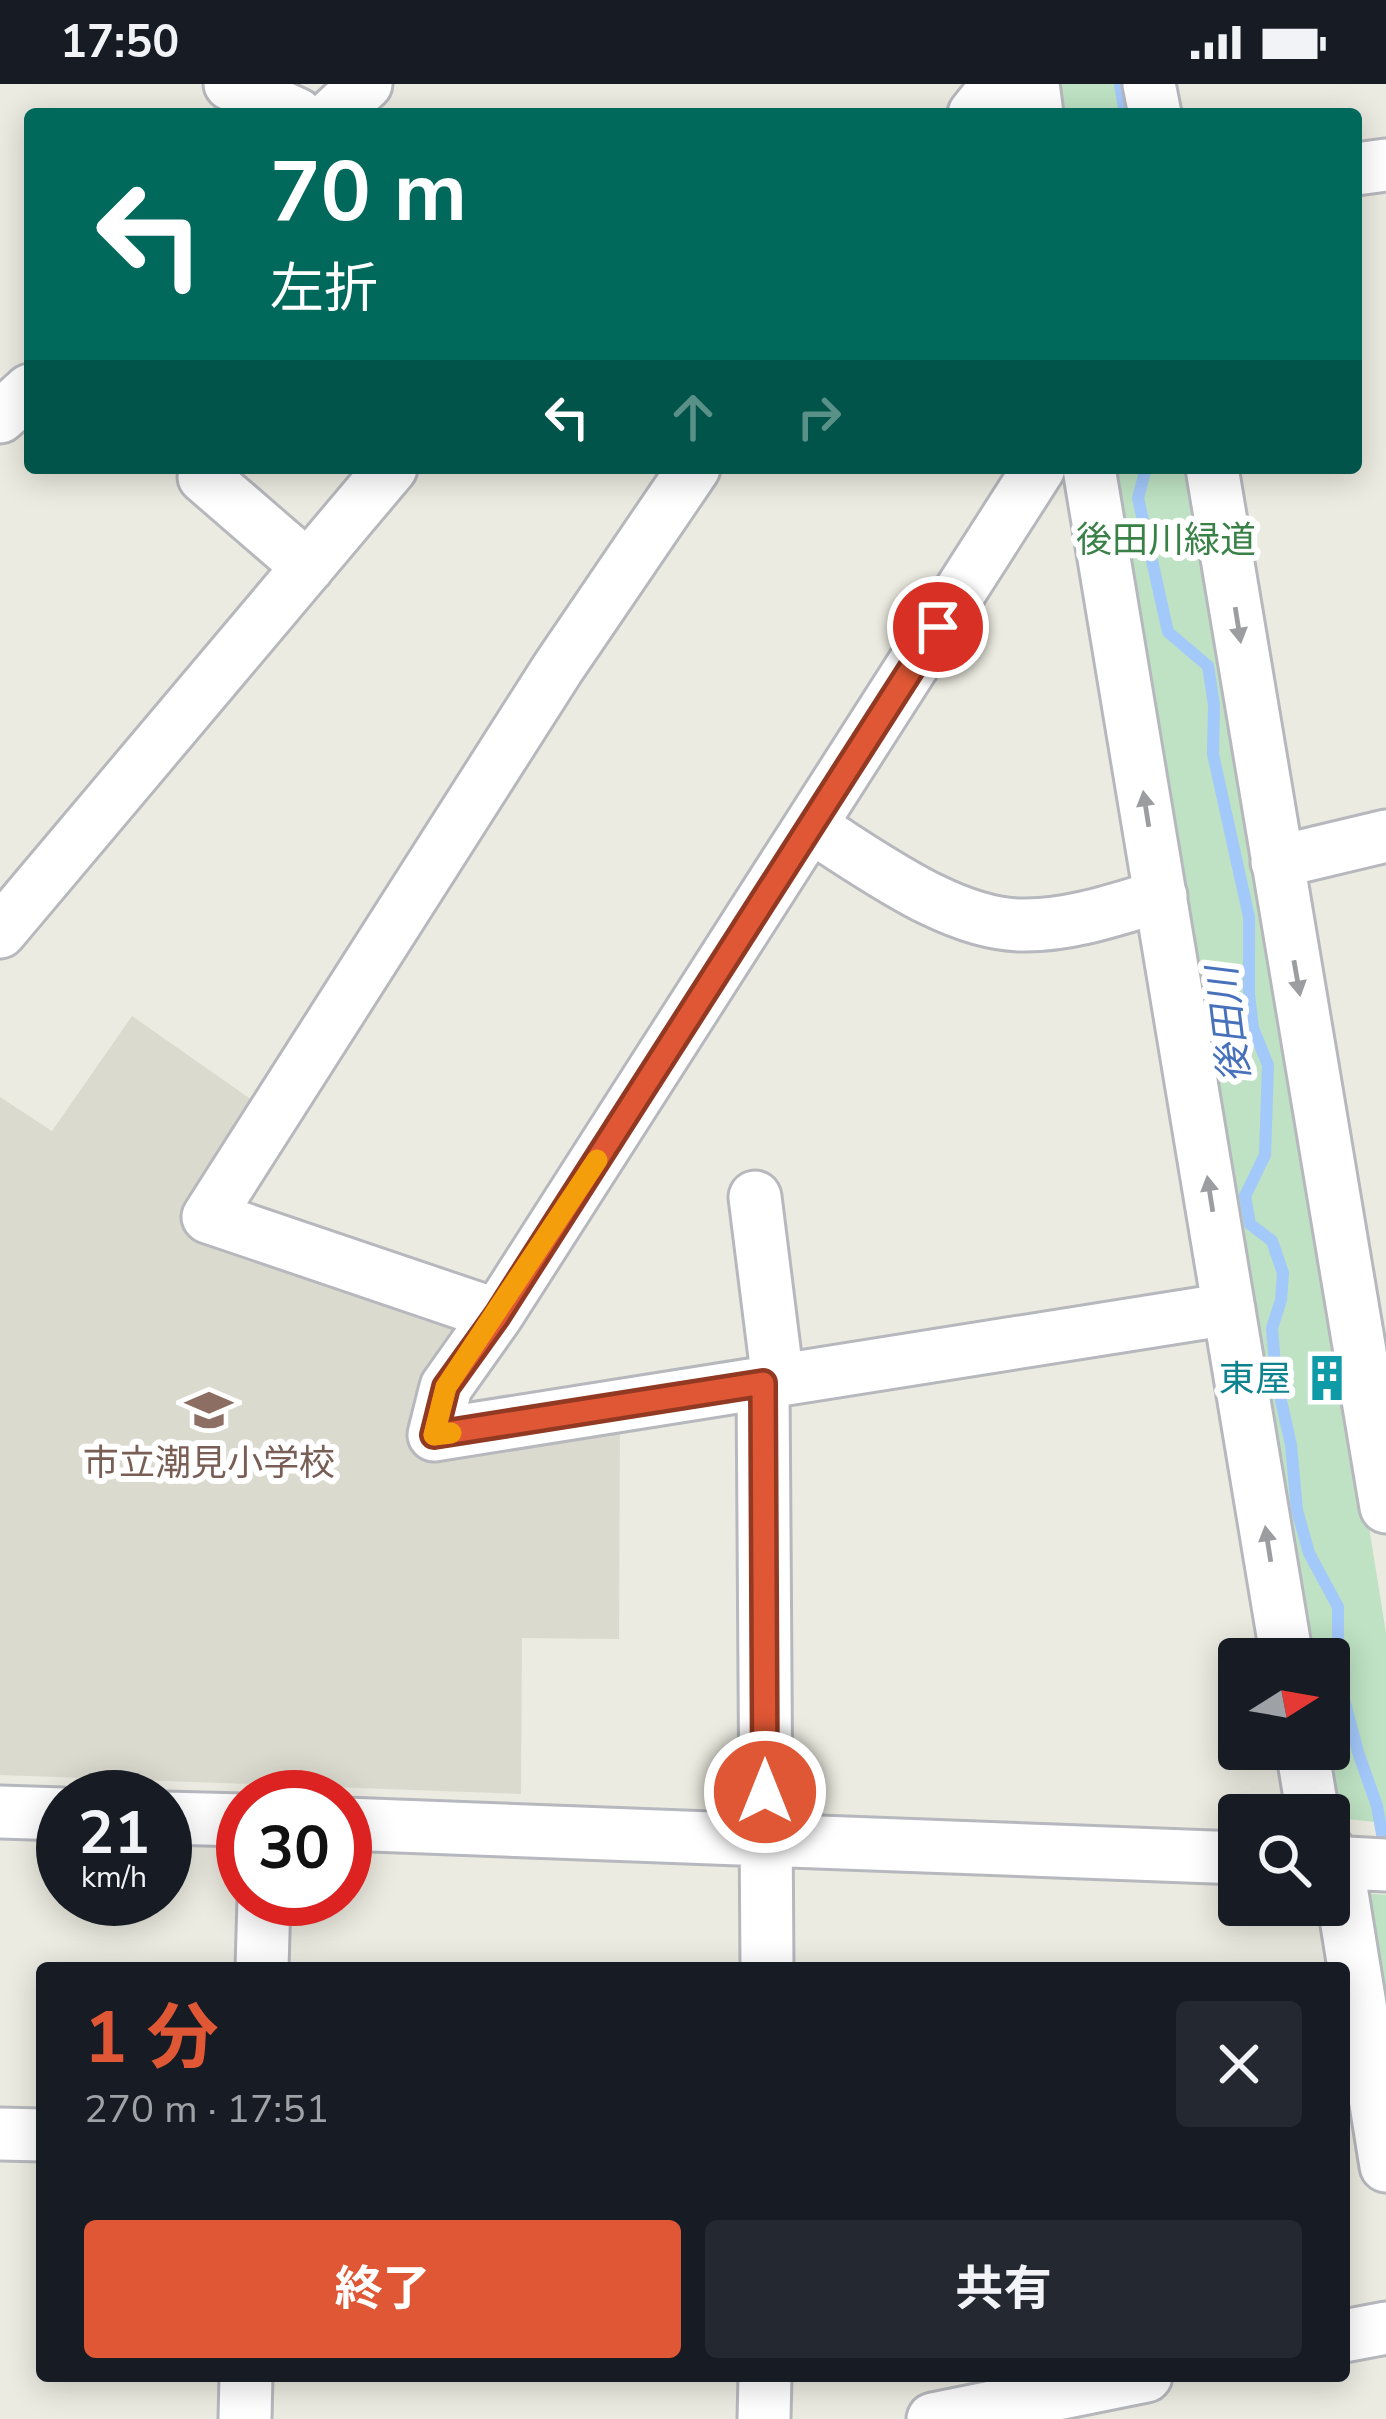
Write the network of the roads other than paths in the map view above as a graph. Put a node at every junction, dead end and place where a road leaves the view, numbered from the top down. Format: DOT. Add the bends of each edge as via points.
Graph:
graph roads {
  1 [pos="230,84"];
  2 [pos="366,84"];
  3 [pos="998,84"];
  4 [pos="284,108"];
  5 [pos="340,108"];
  6 [pos="979,108"];
  7 [pos="24,395"];
  8 [pos="0,417"];
  9 [pos="386,474"];
  10 [pos="690,474"];
  11 [pos="1035,474"];
  12 [pos="1090,474"];
  13 [pos="1213,474"];
  14 [pos="204,477"];
  15 [pos="308,567"];
  16 [pos="810,826"];
  17 [pos="1386,836"];
  18 [pos="1277,862"];
  19 [pos="1161,896"];
  20 [pos="0,932"];
  21 [pos="755,1197"];
  22 [pos="1368,1287"];
  23 [pos="1229,1309"];
  24 [pos="497,1316"];
  25 [pos="770,1382"];
  26 [pos="1386,1507"];
  27 [pos="1284,1638"];
  28 [pos="0,1812"];
  29 [pos="36,1813"];
  30 [pos="372,1825"];
  31 [pos="766,1838"];
  32 [pos="1218,1857"];
  33 [pos="1350,1897"];
  34 [pos="263,1926"];
  35 [pos="262,1962"];
  36 [pos="766,1962"];
  37 [pos="0,2134"];
  38 [pos="36,2135"];
  39 [pos="1386,2165"];
  40 [pos="1386,2328"];
  41 [pos="1350,2335"];
  42 [pos="247,2382"];
  43 [pos="765,2382"];
  44 [pos="1117,2382"];
  45 [pos="245,2419"];
  46 [pos="764,2419"];
  47 [pos="933,2419"];
  1 -- 4 [label="street"];
  2 -- 5 [label="street"];
  3 -- 6 [label="street"];
  7 -- 8 [label="street"];
  9 -- 15 [label="street"];
  10 -- 24 [label="street" via="208,1217"];
  11 -- 16 [label="street"];
  19 -- 12 [label="street, one-way"];
  13 -- 18 [label="street, one-way"];
  14 -- 15 [label="street"];
  15 -- 20 [label="street"];
  16 -- 19 [label="street" via="983,921 1059,923"];
  16 -- 24 [label="street"];
  17 -- 18 [label="street"];
  18 -- 22 [label="street, one-way"];
  23 -- 19 [label="street, one-way"];
  21 -- 25 [label="street"];
  22 -- 26 [label="street"];
  23 -- 25 [label="street"];
  27 -- 23 [label="street, one-way"];
  24 -- 25 [label="street" via="446,1387 434,1435"];
  25 -- 31 [label="street"];
  28 -- 29 [label="street"];
  30 -- 31 [label="street"];
  31 -- 32 [label="street"];
  31 -- 36 [label="street"];
  33 -- 39 [label="street"];
  34 -- 35 [label="street"];
  37 -- 38 [label="street"];
  40 -- 41 [label="street"];
  42 -- 45 [label="street"];
  43 -- 46 [label="street"];
  44 -- 47 [label="street"];
}
